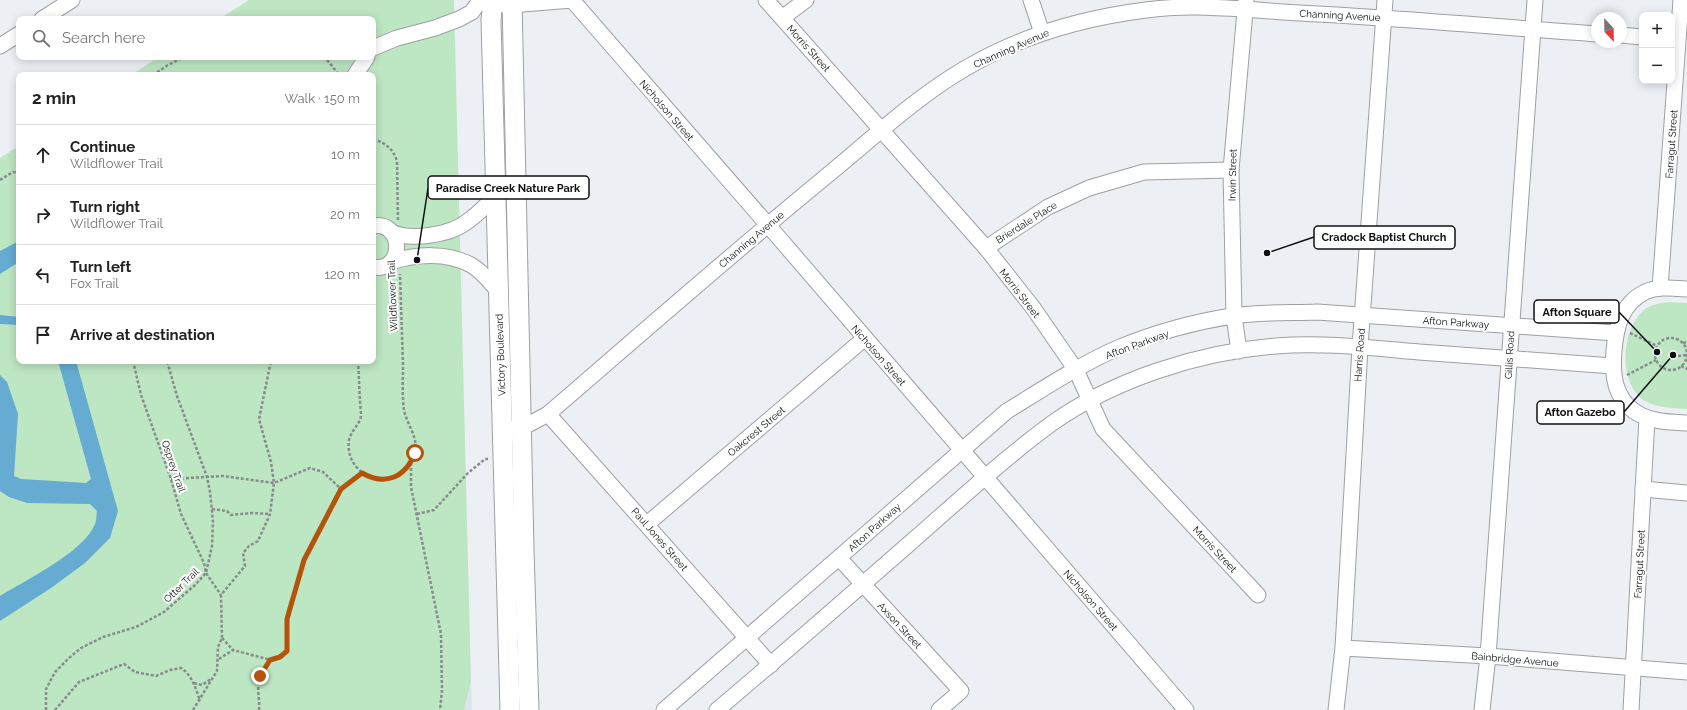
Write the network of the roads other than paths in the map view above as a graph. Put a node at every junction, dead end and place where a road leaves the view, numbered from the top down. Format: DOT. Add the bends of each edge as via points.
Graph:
graph roads {
  1 [pos="72,0"];
  2 [pos="572,0"];
  3 [pos="766,0"];
  4 [pos="806,0"];
  5 [pos="1031,0"];
  6 [pos="1385,0"];
  7 [pos="1535,0"];
  8 [pos="1681,0"];
  9 [pos="495,2"];
  10 [pos="1246,5"];
  11 [pos="47,16"];
  12 [pos="1383,17"];
  13 [pos="782,18"];
  14 [pos="1532,29"];
  15 [pos="1042,33"];
  16 [pos="1591,34"];
  17 [pos="16,36"];
  18 [pos="1627,36"];
  19 [pos="1639,37"];
  20 [pos="1679,40"];
  21 [pos="0,46"];
  22 [pos="376,47"];
  23 [pos="365,60"];
  24 [pos="357,72"];
  25 [pos="882,130"];
  26 [pos="1231,170"];
  27 [pos="496,196"];
  28 [pos="767,224"];
  29 [pos="376,226"];
  30 [pos="395,233"];
  31 [pos="986,248"];
  32 [pos="395,260"];
  33 [pos="376,267"];
  34 [pos="1660,288"];
  35 [pos="1687,289"];
  36 [pos="498,291"];
  37 [pos="1362,315"];
  38 [pos="1234,316"];
  39 [pos="1511,326"];
  40 [pos="1615,333"];
  41 [pos="865,338"];
  42 [pos="1360,347"];
  43 [pos="1239,351"];
  44 [pos="1510,359"];
  45 [pos="1613,366"];
  46 [pos="1076,370"];
  47 [pos="1089,401"];
  48 [pos="548,414"];
  49 [pos="1647,418"];
  50 [pos="1687,423"];
  51 [pos="522,428"];
  52 [pos="502,431"];
  53 [pos="961,450"];
  54 [pos="985,478"];
  55 [pos="1643,489"];
  56 [pos="1687,492"];
  57 [pos="647,524"];
  58 [pos="839,558"];
  59 [pos="863,584"];
  60 [pos="1258,595"];
  61 [pos="747,637"];
  62 [pos="1343,648"];
  63 [pos="1488,656"];
  64 [pos="771,665"];
  65 [pos="1634,669"];
  66 [pos="1687,672"];
  67 [pos="510,710"];
  68 [pos="529,710"];
  69 [pos="664,710"];
  70 [pos="717,710"];
  71 [pos="939,710"];
  72 [pos="1186,710"];
  73 [pos="1336,710"];
  74 [pos="1482,710"];
  75 [pos="1631,710"];
  1 -- 11 [label="street"];
  2 -- 9 [label="street"];
  2 -- 28 [label="street, Nicholson Street"];
  3 -- 13 [label="street, Morris Street"];
  4 -- 13 [label="street"];
  5 -- 15 [label="street"];
  6 -- 12 [label="street, Harris Road"];
  7 -- 14 [label="street, Gillis Road"];
  8 -- 20 [label="street, Farragut Street"];
  9 -- 22 [label="street" via="459,19"];
  9 -- 27 [label="main road, Victory Boulevard" via="491,20"];
  9 -- 51 [label="main road, Victory Boulevard"];
  10 -- 12 [label="street, Channing Avenue"];
  10 -- 15 [label="street, Channing Avenue" via="1148,9 1102,17"];
  10 -- 26 [label="street, Irwin Street"];
  12 -- 14 [label="street, Channing Avenue"];
  12 -- 37 [label="street, Harris Road"];
  13 -- 25 [label="street, Morris Street"];
  14 -- 16 [label="street, Channing Avenue"];
  14 -- 39 [label="street, Gillis Road"];
  15 -- 25 [label="street, Channing Avenue" via="966,68 931,91"];
  17 -- 21 [label="street"];
  18 -- 19 [label="street"];
  20 -- 34 [label="street, Farragut Street"];
  23 -- 24 [label="street"];
  25 -- 28 [label="street, Channing Avenue"];
  25 -- 31 [label="street, Morris Street"];
  26 -- 31 [label="street, Brierdale Place" via="1144,172 1088,188 1048,207"];
  26 -- 38 [label="street, Irwin Street"];
  27 -- 30 [label="street" via="468,222 457,228 438,234"];
  27 -- 36 [label="main road, Victory Boulevard"];
  28 -- 41 [label="street, Nicholson Street"];
  28 -- 48 [label="street, Channing Avenue"];
  29 -- 30 [label="street" via="385,227"];
  30 -- 32 [label="street" via="398,247"];
  31 -- 46 [label="street, Morris Street" via="1034,309"];
  32 -- 33 [label="street"];
  32 -- 36 [label="street" via="432,256 459,260 472,265"];
  34 -- 35 [label="street"];
  34 -- 40 [label="street" via="1633,300 1624,310"];
  36 -- 52 [label="main road, Victory Boulevard"];
  37 -- 38 [label="street, Afton Parkway" via="1317,312"];
  37 -- 39 [label="street, Afton Parkway"];
  37 -- 42 [label="street, Harris Road"];
  38 -- 43 [label="street, Irwin Street"];
  38 -- 46 [label="street, Afton Parkway" via="1156,335 1118,348"];
  39 -- 40 [label="street, Afton Parkway"];
  39 -- 44 [label="street, Gillis Road"];
  40 -- 45 [label="street"];
  41 -- 53 [label="street, Nicholson Street"];
  41 -- 57 [label="street, Oakcrest Street"];
  42 -- 43 [label="street" via="1277,346"];
  42 -- 44 [label="street"];
  42 -- 62 [label="street, Harris Road"];
  43 -- 47 [label="street" via="1195,359 1120,386"];
  44 -- 45 [label="street"];
  44 -- 63 [label="street, Gillis Road"];
  45 -- 49 [label="street" via="1618,392 1636,412"];
  46 -- 47 [label="street, Morris Street"];
  46 -- 53 [label="street, Afton Parkway" via="1007,411"];
  47 -- 54 [label="street" via="1052,423"];
  47 -- 60 [label="street, Morris Street" via="1103,429"];
  48 -- 51 [label="street, Channing Avenue"];
  48 -- 57 [label="street, Paul Jones Street"];
  49 -- 50 [label="street"];
  49 -- 55 [label="street, Farragut Street"];
  51 -- 52 [label="street, Channing Avenue"];
  51 -- 68 [label="main road, Victory Boulevard"];
  52 -- 67 [label="main road, Victory Boulevard"];
  53 -- 54 [label="street, Nicholson Street"];
  53 -- 58 [label="street, Afton Parkway"];
  54 -- 59 [label="street"];
  54 -- 72 [label="street, Nicholson Street"];
  55 -- 56 [label="street"];
  55 -- 65 [label="street, Farragut Street"];
  57 -- 61 [label="street, Paul Jones Street"];
  58 -- 59 [label="street, Axson Street"];
  58 -- 61 [label="street, Afton Parkway"];
  59 -- 64 [label="street"];
  59 -- 71 [label="street, Axson Street" via="961,691"];
  61 -- 64 [label="street, Paul Jones Street"];
  61 -- 69 [label="street, Afton Parkway"];
  62 -- 63 [label="street, Bainbridge Avenue"];
  62 -- 73 [label="street, Harris Road"];
  63 -- 65 [label="street, Bainbridge Avenue"];
  63 -- 74 [label="street, Gillis Road"];
  64 -- 70 [label="street"];
  65 -- 66 [label="street, Bainbridge Avenue"];
  65 -- 75 [label="street, Farragut Street"];
}
